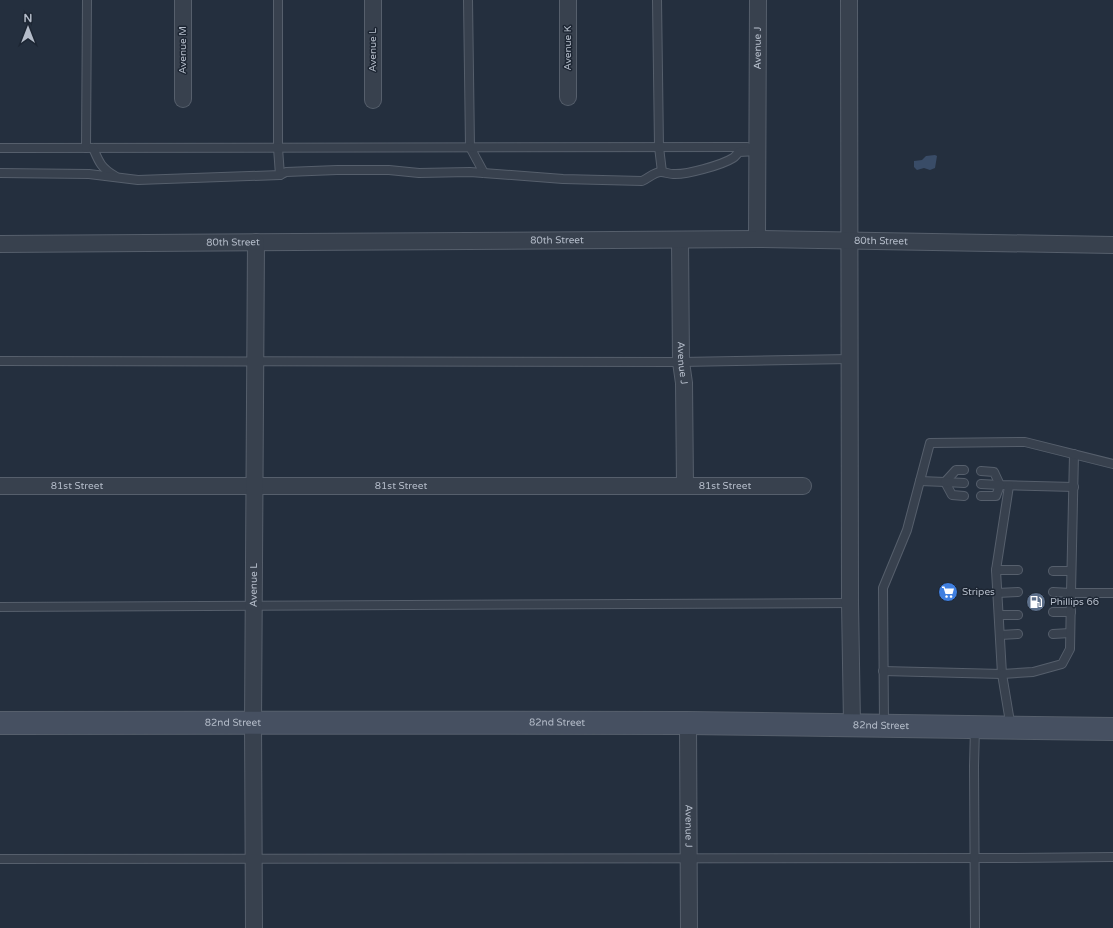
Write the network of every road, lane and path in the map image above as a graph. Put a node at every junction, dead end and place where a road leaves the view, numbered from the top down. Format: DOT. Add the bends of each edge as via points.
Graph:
graph roads {
  1 [pos="87,0"];
  2 [pos="183,0"];
  3 [pos="278,0"];
  4 [pos="373,0"];
  5 [pos="468,0"];
  6 [pos="568,0"];
  7 [pos="656,0"];
  8 [pos="758,0"];
  9 [pos="849,0"];
  10 [pos="568,97"];
  11 [pos="183,100"];
  12 [pos="373,100"];
  13 [pos="470,147"];
  14 [pos="659,147"];
  15 [pos="0,148"];
  16 [pos="89,148"];
  17 [pos="278,148"];
  18 [pos="758,149"];
  19 [pos="662,172"];
  20 [pos="0,173"];
  21 [pos="484,173"];
  22 [pos="280,175"];
  23 [pos="118,177"];
  24 [pos="757,239"];
  25 [pos="680,240"];
  26 [pos="850,241"];
  27 [pos="256,242"];
  28 [pos="0,244"];
  29 [pos="1113,245"];
  30 [pos="850,359"];
  31 [pos="0,361"];
  32 [pos="256,361"];
  33 [pos="681,362"];
  34 [pos="1074,454"];
  35 [pos="1113,464"];
  36 [pos="964,470"];
  37 [pos="981,471"];
  38 [pos="920,481"];
  39 [pos="945,482"];
  40 [pos="964,483"];
  41 [pos="981,484"];
  42 [pos="1000,485"];
  43 [pos="0,486"];
  44 [pos="255,486"];
  45 [pos="685,486"];
  46 [pos="802,486"];
  47 [pos="1009,486"];
  48 [pos="1074,487"];
  49 [pos="964,496"];
  50 [pos="981,496"];
  51 [pos="996,570"];
  52 [pos="1018,570"];
  53 [pos="1053,571"];
  54 [pos="1071,571"];
  55 [pos="1018,592"];
  56 [pos="1053,592"];
  57 [pos="997,593"];
  58 [pos="1071,593"];
  59 [pos="1113,593"];
  60 [pos="850,603"];
  61 [pos="254,606"];
  62 [pos="0,607"];
  63 [pos="1053,612"];
  64 [pos="1071,612"];
  65 [pos="999,615"];
  66 [pos="1018,615"];
  67 [pos="1070,633"];
  68 [pos="1018,634"];
  69 [pos="1053,634"];
  70 [pos="1000,635"];
  71 [pos="883,671"];
  72 [pos="1002,674"];
  73 [pos="0,723"];
  74 [pos="253,723"];
  75 [pos="688,723"];
  76 [pos="852,724"];
  77 [pos="884,725"];
  78 [pos="975,728"];
  79 [pos="1011,729"];
  80 [pos="1113,729"];
  81 [pos="974,857"];
  82 [pos="1113,857"];
  83 [pos="0,859"];
  84 [pos="254,859"];
  85 [pos="689,859"];
  86 [pos="254,928"];
  87 [pos="689,928"];
  88 [pos="975,928"];
  1 -- 16 [label="lane"];
  2 -- 11 [label="street, Avenue M"];
  3 -- 17 [label="lane"];
  4 -- 12 [label="street, Avenue L"];
  5 -- 13 [label="lane"];
  6 -- 10 [label="street, Avenue K"];
  7 -- 14 [label="lane"];
  8 -- 18 [label="street, Avenue J"];
  9 -- 26 [label="street"];
  13 -- 14 [label="lane"];
  13 -- 17 [label="lane"];
  13 -- 21 [label="lane"];
  14 -- 18 [label="lane"];
  14 -- 19 [label="lane"];
  15 -- 16 [label="lane"];
  16 -- 17 [label="lane"];
  16 -- 23 [label="lane" via="99,164"];
  17 -- 22 [label="lane"];
  18 -- 19 [label="lane" via="739,152 733,158 702,170 675,174"];
  18 -- 24 [label="street, Avenue J"];
  19 -- 21 [label="lane" via="642,181"];
  20 -- 23 [label="lane"];
  21 -- 22 [label="lane" via="336,170 286,172"];
  22 -- 23 [label="lane" via="138,180"];
  24 -- 25 [label="street, 80th Street"];
  24 -- 26 [label="street, 80th Street"];
  25 -- 27 [label="street, 80th Street"];
  25 -- 33 [label="street, Avenue J"];
  26 -- 29 [label="street, 80th Street"];
  26 -- 30 [label="street"];
  27 -- 28 [label="street, 80th Street"];
  27 -- 32 [label="street, Avenue L"];
  30 -- 33 [label="lane"];
  30 -- 60 [label="street"];
  31 -- 32 [label="lane"];
  32 -- 33 [label="lane"];
  32 -- 44 [label="street, Avenue L"];
  33 -- 45 [label="street, Avenue J" via="684,383"];
  34 -- 35 [label="lane"];
  34 -- 38 [label="lane" via="1025,442 930,443"];
  34 -- 48 [label="lane"];
  36 -- 39 [label="lane" via="956,470"];
  37 -- 42 [label="lane" via="994,472"];
  38 -- 39 [label="lane"];
  38 -- 71 [label="lane" via="907,530 883,588"];
  39 -- 40 [label="lane"];
  39 -- 49 [label="lane" via="952,495"];
  41 -- 42 [label="lane"];
  42 -- 47 [label="lane"];
  42 -- 50 [label="lane" via="996,496"];
  43 -- 44 [label="street, 81st Street"];
  44 -- 45 [label="street, 81st Street"];
  44 -- 61 [label="street, Avenue L"];
  45 -- 46 [label="street, 81st Street"];
  47 -- 48 [label="lane"];
  47 -- 51 [label="lane"];
  48 -- 54 [label="lane"];
  51 -- 52 [label="lane"];
  51 -- 57 [label="lane"];
  53 -- 54 [label="lane"];
  54 -- 58 [label="lane"];
  55 -- 57 [label="lane"];
  56 -- 58 [label="lane"];
  57 -- 65 [label="lane"];
  58 -- 59 [label="lane"];
  58 -- 64 [label="lane"];
  60 -- 61 [label="lane"];
  60 -- 76 [label="street"];
  61 -- 62 [label="lane"];
  61 -- 74 [label="street, Avenue L"];
  63 -- 64 [label="lane"];
  64 -- 67 [label="lane"];
  65 -- 66 [label="lane"];
  65 -- 70 [label="lane"];
  67 -- 69 [label="lane"];
  67 -- 72 [label="lane" via="1070,649 1062,664 1033,672"];
  68 -- 70 [label="lane"];
  70 -- 72 [label="lane"];
  71 -- 72 [label="lane"];
  71 -- 77 [label="lane"];
  72 -- 79 [label="lane"];
  73 -- 74 [label="main road, 82nd Street"];
  74 -- 75 [label="main road, 82nd Street"];
  74 -- 84 [label="street, Avenue L"];
  75 -- 76 [label="main road, 82nd Street"];
  75 -- 85 [label="street, Avenue J"];
  76 -- 77 [label="main road, 82nd Street"];
  77 -- 78 [label="main road, 82nd Street"];
  78 -- 79 [label="main road, 82nd Street"];
  78 -- 81 [label="lane"];
  79 -- 80 [label="main road, 82nd Street"];
  81 -- 82 [label="lane"];
  81 -- 85 [label="lane"];
  81 -- 88 [label="lane"];
  83 -- 84 [label="lane"];
  84 -- 85 [label="lane"];
  84 -- 86 [label="street, Avenue L"];
  85 -- 87 [label="street, Avenue J"];
}
